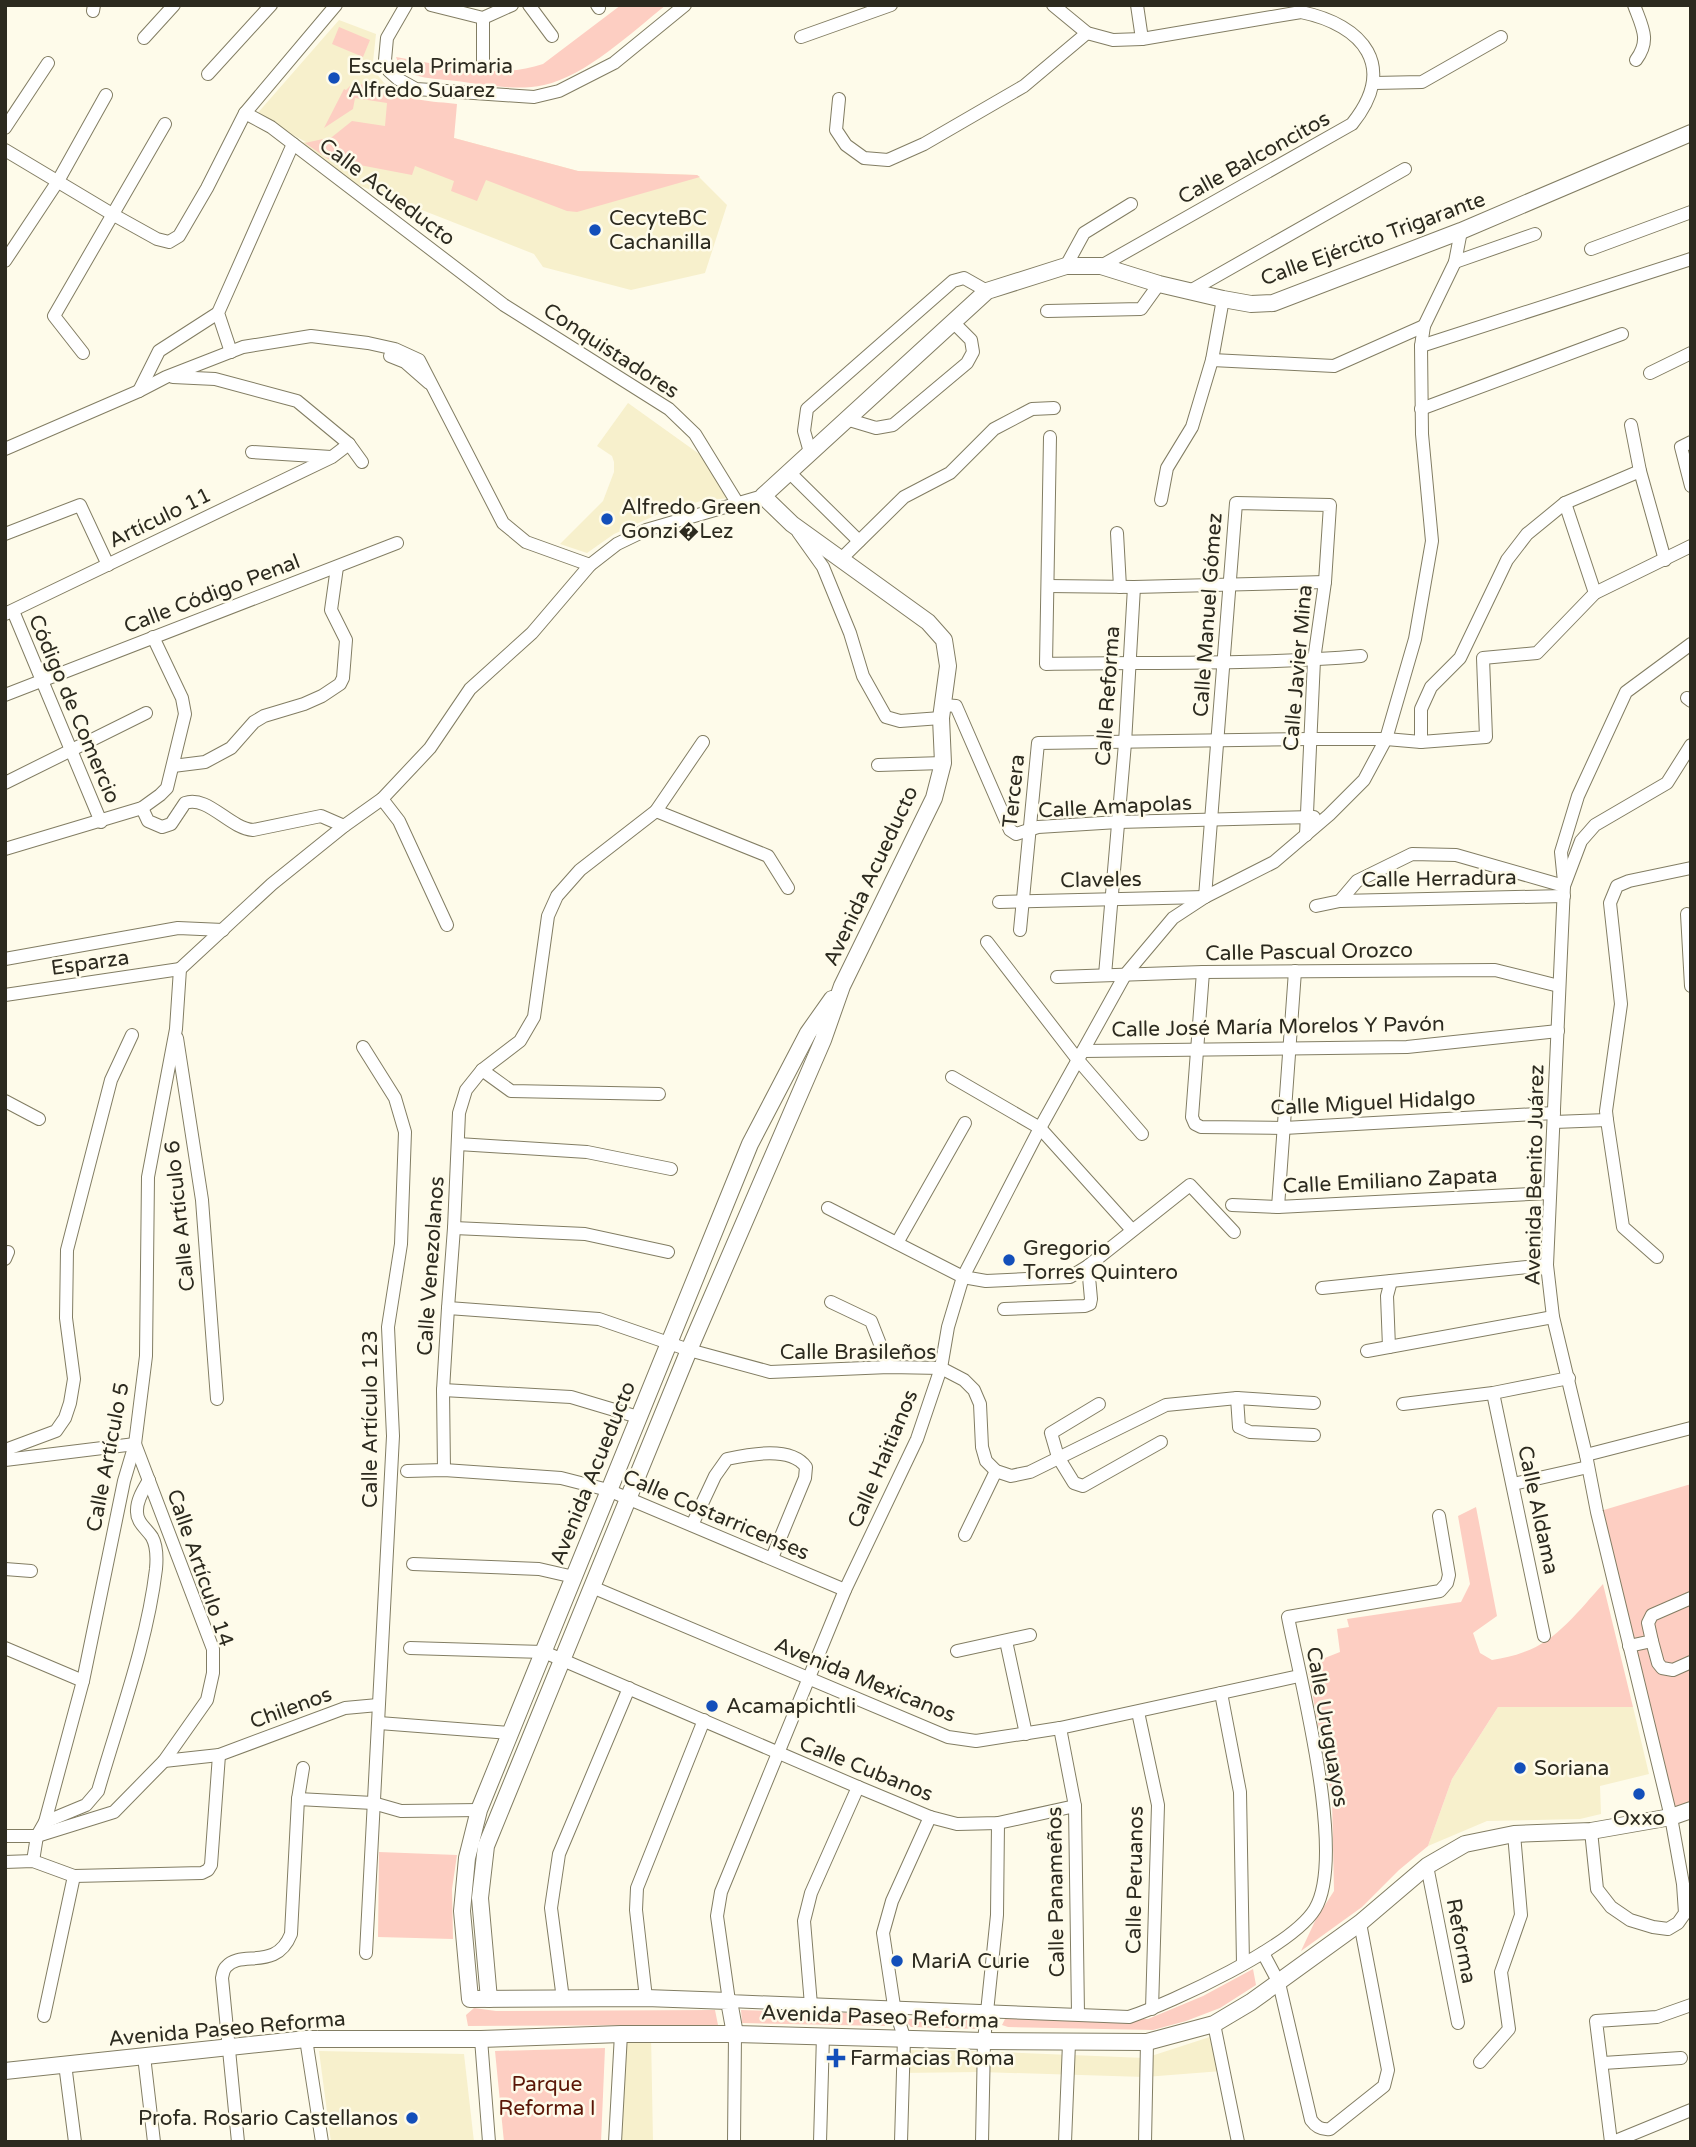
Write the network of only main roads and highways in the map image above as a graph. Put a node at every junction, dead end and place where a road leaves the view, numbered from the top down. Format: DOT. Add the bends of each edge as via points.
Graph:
graph roads {
  1 [pos="1691,134"];
  2 [pos="763,496"];
  3 [pos="842,986"];
  4 [pos="1691,1810"];
  5 [pos="470,1999"];
  6 [pos="489,1999"];
  7 [pos="735,2034"];
  8 [pos="5,2071"];
  1 -- 2 [label="main road, Calle Ejército Trigarante" via="1461,231 1273,303 1223,299 1101,266 1066,266 987,291"];
  2 -- 3 [label="main road, Avenida Acueducto" via="839,560 928,622 944,640 948,666 943,763 934,798"];
  3 -- 5 [label="main road, Avenida Acueducto" via="808,1032 750,1144 479,1810 467,1858 462,1911"];
  3 -- 6 [label="main road, Avenida Acueducto" via="486,1846 480,1898"];
  4 -- 7 [label="main road, Avenida Paseo Reforma" via="1591,1832 1514,1834 1465,1844 1427,1866 1279,1983 1214,2024 1147,2042"];
  5 -- 6 [label="main road, Avenida Paseo Reforma"];
  6 -- 7 [label="main road, Avenida Paseo Reforma" via="729,2001"];
  7 -- 8 [label="main road, Avenida Paseo Reforma" via="306,2039"];
}
